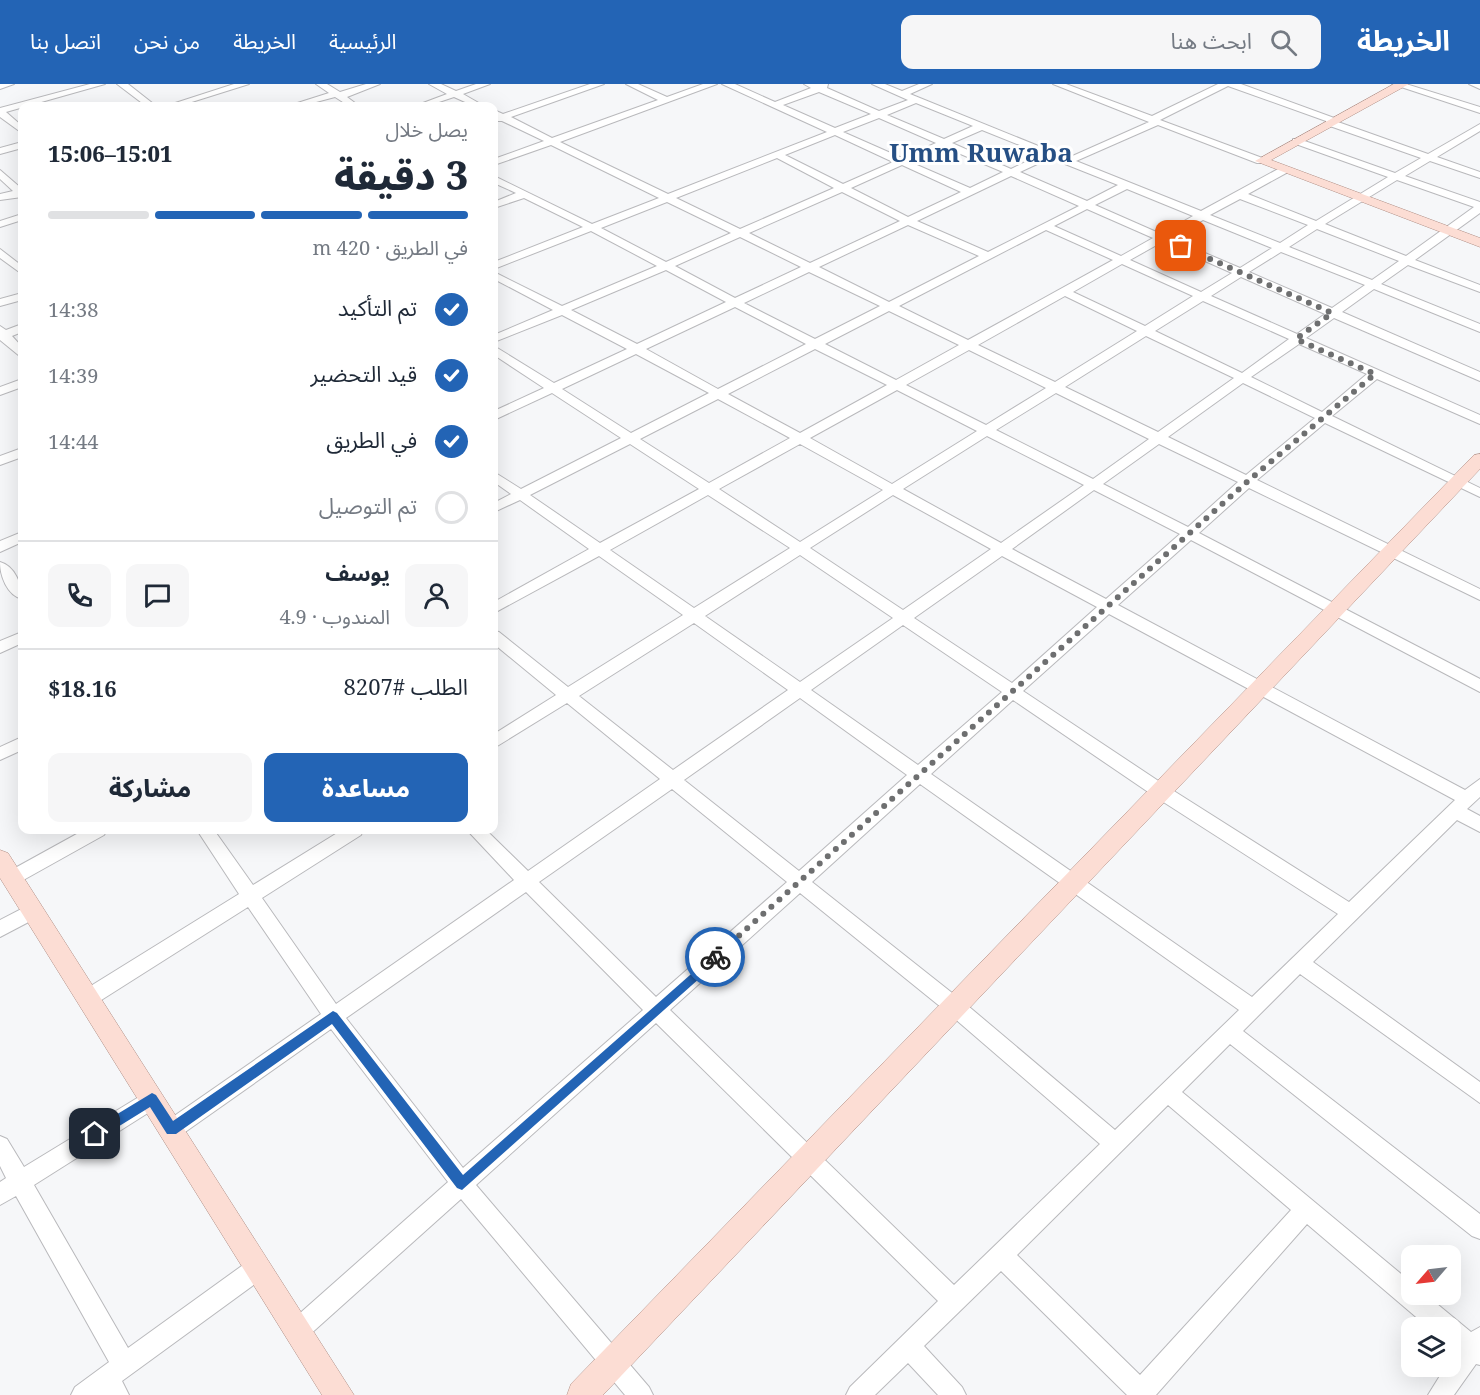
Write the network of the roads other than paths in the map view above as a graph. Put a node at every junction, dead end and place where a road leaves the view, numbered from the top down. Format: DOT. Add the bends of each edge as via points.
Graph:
graph roads {
  1 [pos="9,84"];
  2 [pos="100,84"];
  3 [pos="122,84"];
  4 [pos="244,84"];
  5 [pos="321,84"];
  6 [pos="375,84"];
  7 [pos="434,84"];
  8 [pos="485,84"];
  9 [pos="598,84"];
  10 [pos="631,84"];
  11 [pos="712,84"];
  12 [pos="727,84"];
  13 [pos="831,84"];
  14 [pos="877,84"];
  15 [pos="927,84"];
  16 [pos="1058,84"];
  17 [pos="1225,84"];
  18 [pos="1232,84"];
  19 [pos="1400,84"];
  20 [pos="1474,84"];
  21 [pos="0,86"];
  22 [pos="814,86"];
  23 [pos="1480,86"];
  24 [pos="455,94"];
  25 [pos="902,94"];
  26 [pos="337,95"];
  27 [pos="57,96"];
  28 [pos="666,100"];
  29 [pos="916,100"];
  30 [pos="36,102"];
  31 [pos="65,102"];
  32 [pos="146,102"];
  33 [pos="184,102"];
  34 [pos="308,102"];
  35 [pos="349,102"];
  36 [pos="431,102"];
  37 [pos="472,102"];
  38 [pos="775,105"];
  39 [pos="18,107"];
  40 [pos="1480,110"];
  41 [pos="0,112"];
  42 [pos="880,114"];
  43 [pos="498,117"];
  44 [pos="498,117"];
  45 [pos="1155,121"];
  46 [pos="1332,122"];
  47 [pos="982,126"];
  48 [pos="18,127"];
  49 [pos="1480,127"];
  50 [pos="835,131"];
  51 [pos="552,141"];
  52 [pos="1296,141"];
  53 [pos="946,142"];
  54 [pos="18,146"];
  55 [pos="0,152"];
  56 [pos="776,154"];
  57 [pos="1050,154"];
  58 [pos="1430,157"];
  59 [pos="498,161"];
  60 [pos="903,161"];
  61 [pos="1068,161"];
  62 [pos="1261,161"];
  63 [pos="1284,170"];
  64 [pos="1013,172"];
  65 [pos="0,173"];
  66 [pos="1480,175"];
  67 [pos="1397,177"];
  68 [pos="498,181"];
  69 [pos="1127,185"];
  70 [pos="845,187"];
  71 [pos="18,190"];
  72 [pos="970,192"];
  73 [pos="18,194"];
  74 [pos="524,194"];
  75 [pos="1240,195"];
  76 [pos="665,197"];
  77 [pos="0,198"];
  78 [pos="1360,198"];
  79 [pos="498,204"];
  80 [pos="1087,205"];
  81 [pos="1480,207"];
  82 [pos="1201,216"];
  83 [pos="18,218"];
  84 [pos="908,221"];
  85 [pos="0,224"];
  86 [pos="1318,224"];
  87 [pos="1046,226"];
  88 [pos="594,227"];
  89 [pos="1447,231"];
  90 [pos="740,233"];
  91 [pos="1161,237"];
  92 [pos="1480,243"];
  93 [pos="1280,248"];
  94 [pos="0,252"];
  95 [pos="988,256"];
  96 [pos="1121,260"];
  97 [pos="1407,260"];
  98 [pos="498,264"];
  99 [pos="664,267"];
  100 [pos="810,267"];
  101 [pos="18,268"];
  102 [pos="1241,272"];
  103 [pos="498,277"];
  104 [pos="1372,285"];
  105 [pos="1479,287"];
  106 [pos="1063,291"];
  107 [pos="18,297"];
  108 [pos="1201,297"];
  109 [pos="0,303"];
  110 [pos="734,303"];
  111 [pos="889,306"];
  112 [pos="562,310"];
  113 [pos="1332,313"];
  114 [pos="1480,328"];
  115 [pos="18,329"];
  116 [pos="1145,331"];
  117 [pos="1,334"];
  118 [pos="498,337"];
  119 [pos="1296,339"];
  120 [pos="814,344"];
  121 [pos="967,344"];
  122 [pos="637,349"];
  123 [pos="18,350"];
  124 [pos="498,353"];
  125 [pos="1375,374"];
  126 [pos="1480,377"];
  127 [pos="1242,378"];
  128 [pos="894,384"];
  129 [pos="18,385"];
  130 [pos="1056,387"];
  131 [pos="554,388"];
  132 [pos="0,392"];
  133 [pos="720,394"];
  134 [pos="498,414"];
  135 [pos="1325,418"];
  136 [pos="1480,420"];
  137 [pos="986,430"];
  138 [pos="1159,437"];
  139 [pos="797,438"];
  140 [pos="631,440"];
  141 [pos="18,454"];
  142 [pos="1480,459"];
  143 [pos="0,461"];
  144 [pos="498,479"];
  145 [pos="1248,481"];
  146 [pos="1457,482"];
  147 [pos="1093,485"];
  148 [pos="706,489"];
  149 [pos="894,489"];
  150 [pos="1480,493"];
  151 [pos="520,495"];
  152 [pos="498,506"];
  153 [pos="1190,534"];
  154 [pos="18,539"];
  155 [pos="0,547"];
  156 [pos="800,548"];
  157 [pos="1001,549"];
  158 [pos="598,550"];
  159 [pos="1391,550"];
  160 [pos="0,567"];
  161 [pos="18,589"];
  162 [pos="1480,595"];
  163 [pos="1110,605"];
  164 [pos="498,606"];
  165 [pos="1335,608"];
  166 [pos="695,614"];
  167 [pos="903,618"];
  168 [pos="498,639"];
  169 [pos="18,640"];
  170 [pos="0,648"];
  171 [pos="1480,686"];
  172 [pos="1260,688"];
  173 [pos="798,691"];
  174 [pos="1012,693"];
  175 [pos="567,696"];
  176 [pos="498,739"];
  177 [pos="18,745"];
  178 [pos="0,754"];
  179 [pos="919,776"];
  180 [pos="672,779"];
  181 [pos="1160,791"];
  182 [pos="1468,799"];
  183 [pos="1480,825"];
  184 [pos="88,834"];
  185 [pos="208,834"];
  186 [pos="349,834"];
  187 [pos="479,834"];
  188 [pos="6,868"];
  189 [pos="526,881"];
  190 [pos="800,882"];
  191 [pos="1071,883"];
  192 [pos="252,895"];
  193 [pos="33,911"];
  194 [pos="1350,912"];
  195 [pos="0,929"];
  196 [pos="1299,963"];
  197 [pos="88,998"];
  198 [pos="954,1006"];
  199 [pos="1252,1008"];
  200 [pos="656,1010"];
  201 [pos="333,1016"];
  202 [pos="1229,1031"];
  203 [pos="1167,1092"];
  204 [pos="1480,1094"];
  205 [pos="152,1099"];
  206 [pos="171,1130"];
  207 [pos="1115,1143"];
  208 [pos="0,1146"];
  209 [pos="807,1160"];
  210 [pos="20,1181"];
  211 [pos="462,1184"];
  212 [pos="0,1194"];
  213 [pos="1306,1209"];
  214 [pos="1480,1228"];
  215 [pos="1001,1255"];
  216 [pos="258,1268"];
  217 [pos="954,1301"];
  218 [pos="1435,1317"];
  219 [pos="298,1330"];
  220 [pos="1461,1337"];
  221 [pos="908,1346"];
  222 [pos="1478,1348"];
  223 [pos="613,1362"];
  224 [pos="116,1379"];
  225 [pos="1142,1394"];
  226 [pos="83,1395"];
  227 [pos="339,1395"];
  228 [pos="582,1395"];
  229 [pos="641,1395"];
  230 [pos="858,1395"];
  231 [pos="954,1395"];
  232 [pos="1440,1395"];
  1 -- 21 [label="street"];
  2 -- 27 [label="street"];
  3 -- 32 [label="street"];
  4 -- 33 [label="street"];
  5 -- 26 [label="street"];
  6 -- 26 [label="street"];
  7 -- 24 [label="street"];
  8 -- 24 [label="street"];
  9 -- 43 [label="street"];
  10 -- 28 [label="street"];
  11 -- 28 [label="street"];
  12 -- 38 [label="street"];
  13 -- 22 [label="street"];
  14 -- 25 [label="street"];
  15 -- 25 [label="street"];
  16 -- 45 [label="street"];
  17 -- 45 [label="street"];
  18 -- 46 [label="street"];
  19 -- 40 [label="street"];
  19 -- 46 [label="main road"];
  20 -- 23 [label="street"];
  22 -- 38 [label="street"];
  22 -- 42 [label="street"];
  24 -- 36 [label="street"];
  24 -- 37 [label="street"];
  25 -- 29 [label="street"];
  26 -- 34 [label="street"];
  26 -- 35 [label="street"];
  27 -- 30 [label="street"];
  27 -- 31 [label="street"];
  28 -- 51 [label="street"];
  29 -- 42 [label="street"];
  29 -- 47 [label="street"];
  38 -- 50 [label="street"];
  39 -- 41 [label="street"];
  41 -- 48 [label="street"];
  42 -- 50 [label="street"];
  42 -- 53 [label="street"];
  44 -- 51 [label="street"];
  45 -- 61 [label="street"];
  45 -- 62 [label="street"];
  46 -- 52 [label="main road"];
  46 -- 58 [label="street"];
  47 -- 53 [label="street"];
  47 -- 57 [label="street"];
  49 -- 58 [label="street"];
  50 -- 56 [label="street"];
  50 -- 60 [label="street"];
  51 -- 59 [label="street"];
  51 -- 76 [label="street"];
  52 -- 62 [label="main road"];
  52 -- 67 [label="street"];
  53 -- 60 [label="street"];
  53 -- 64 [label="street"];
  54 -- 55 [label="street"];
  56 -- 70 [label="street"];
  56 -- 76 [label="street"];
  57 -- 61 [label="street"];
  57 -- 64 [label="street"];
  58 -- 66 [label="street"];
  58 -- 67 [label="street"];
  60 -- 70 [label="street"];
  60 -- 72 [label="street"];
  61 -- 69 [label="street"];
  62 -- 63 [label="main road"];
  63 -- 75 [label="street"];
  63 -- 78 [label="main road"];
  64 -- 72 [label="street"];
  64 -- 80 [label="street"];
  65 -- 71 [label="street"];
  67 -- 78 [label="street"];
  67 -- 81 [label="street"];
  68 -- 74 [label="street"];
  69 -- 80 [label="street"];
  69 -- 82 [label="street"];
  70 -- 84 [label="street"];
  70 -- 90 [label="street"];
  72 -- 84 [label="street"];
  73 -- 77 [label="street"];
  74 -- 79 [label="street"];
  74 -- 88 [label="street"];
  75 -- 82 [label="street"];
  75 -- 86 [label="street"];
  76 -- 88 [label="street"];
  76 -- 90 [label="street"];
  78 -- 86 [label="street"];
  78 -- 89 [label="main road"];
  80 -- 87 [label="street"];
  80 -- 91 [label="street"];
  81 -- 89 [label="street"];
  82 -- 91 [label="street"];
  82 -- 93 [label="street"];
  83 -- 85 [label="street"];
  84 -- 95 [label="street"];
  84 -- 100 [label="street"];
  86 -- 93 [label="street"];
  86 -- 97 [label="street"];
  87 -- 95 [label="street"];
  87 -- 96 [label="street"];
  88 -- 98 [label="street"];
  88 -- 99 [label="street"];
  89 -- 92 [label="main road"];
  89 -- 97 [label="street"];
  90 -- 99 [label="street"];
  90 -- 100 [label="street"];
  91 -- 96 [label="street"];
  91 -- 102 [label="street"];
  93 -- 102 [label="street"];
  93 -- 104 [label="street"];
  94 -- 101 [label="street"];
  95 -- 111 [label="street"];
  96 -- 106 [label="street"];
  96 -- 108 [label="street"];
  97 -- 104 [label="street"];
  97 -- 105 [label="street"];
  99 -- 110 [label="street"];
  99 -- 112 [label="street"];
  100 -- 110 [label="street"];
  100 -- 111 [label="street"];
  102 -- 108 [label="street"];
  102 -- 113 [label="street"];
  103 -- 112 [label="street"];
  104 -- 113 [label="street"];
  104 -- 114 [label="street"];
  106 -- 116 [label="street"];
  106 -- 121 [label="street"];
  107 -- 109 [label="street"];
  108 -- 116 [label="street"];
  108 -- 119 [label="street"];
  110 -- 120 [label="street"];
  110 -- 122 [label="street"];
  111 -- 120 [label="street"];
  111 -- 121 [label="street"];
  112 -- 118 [label="street"];
  112 -- 122 [label="street"];
  113 -- 119 [label="street"];
  113 -- 126 [label="street"];
  115 -- 117 [label="street"];
  116 -- 127 [label="street"];
  116 -- 130 [label="street"];
  117 -- 123 [label="street"];
  119 -- 125 [label="street"];
  119 -- 127 [label="street"];
  120 -- 128 [label="street"];
  120 -- 133 [label="street"];
  121 -- 128 [label="street"];
  121 -- 130 [label="street"];
  122 -- 131 [label="street"];
  122 -- 133 [label="street"];
  124 -- 131 [label="street"];
  125 -- 135 [label="street"];
  125 -- 136 [label="street"];
  127 -- 135 [label="street"];
  127 -- 138 [label="street"];
  128 -- 137 [label="street"];
  128 -- 139 [label="street"];
  129 -- 132 [label="street"];
  130 -- 137 [label="street"];
  130 -- 138 [label="street"];
  131 -- 134 [label="street"];
  131 -- 140 [label="street"];
  133 -- 139 [label="street"];
  133 -- 140 [label="street"];
  135 -- 145 [label="street"];
  135 -- 146 [label="street"];
  137 -- 147 [label="street"];
  137 -- 149 [label="street"];
  138 -- 145 [label="street"];
  138 -- 147 [label="street"];
  139 -- 148 [label="street"];
  139 -- 149 [label="street"];
  140 -- 148 [label="street"];
  140 -- 151 [label="street"];
  141 -- 143 [label="street"];
  142 -- 146 [label="main road"];
  144 -- 151 [label="street"];
  145 -- 153 [label="street"];
  145 -- 159 [label="street"];
  146 -- 150 [label="street"];
  146 -- 159 [label="main road"];
  147 -- 153 [label="street"];
  147 -- 157 [label="street"];
  148 -- 156 [label="street"];
  148 -- 158 [label="street"];
  149 -- 156 [label="street"];
  149 -- 157 [label="street"];
  151 -- 152 [label="street"];
  151 -- 158 [label="street"];
  153 -- 163 [label="street"];
  153 -- 165 [label="street"];
  154 -- 155 [label="street"];
  156 -- 166 [label="street"];
  156 -- 167 [label="street"];
  157 -- 163 [label="street"];
  157 -- 167 [label="street"];
  158 -- 164 [label="street"];
  158 -- 166 [label="street"];
  159 -- 162 [label="street"];
  159 -- 165 [label="main road"];
  160 -- 161 [label="street"];
  163 -- 172 [label="street"];
  163 -- 174 [label="street"];
  165 -- 171 [label="street"];
  165 -- 172 [label="main road"];
  166 -- 173 [label="street"];
  166 -- 175 [label="street"];
  167 -- 173 [label="street"];
  167 -- 174 [label="street"];
  168 -- 175 [label="street"];
  169 -- 170 [label="street"];
  172 -- 181 [label="main road"];
  172 -- 182 [label="street"];
  173 -- 179 [label="street"];
  173 -- 180 [label="street"];
  174 -- 179 [label="street"];
  174 -- 181 [label="street"];
  175 -- 176 [label="street"];
  175 -- 180 [label="street"];
  177 -- 178 [label="street"];
  179 -- 190 [label="street"];
  179 -- 191 [label="street"];
  180 -- 189 [label="street"];
  180 -- 190 [label="street"];
  181 -- 191 [label="main road"];
  181 -- 194 [label="street"];
  182 -- 183 [label="street"];
  182 -- 194 [label="street"];
  184 -- 188 [label="street"];
  185 -- 192 [label="street"];
  186 -- 192 [label="street"];
  187 -- 189 [label="street"];
  188 -- 193 [label="main road"];
  189 -- 200 [label="street"];
  189 -- 201 [label="street"];
  190 -- 198 [label="street"];
  190 -- 200 [label="street"];
  191 -- 198 [label="main road"];
  191 -- 199 [label="street"];
  192 -- 197 [label="street"];
  192 -- 201 [label="street"];
  193 -- 195 [label="street"];
  193 -- 197 [label="main road"];
  194 -- 196 [label="street"];
  196 -- 199 [label="street"];
  196 -- 204 [label="street"];
  197 -- 205 [label="main road"];
  198 -- 207 [label="street"];
  198 -- 209 [label="main road"];
  199 -- 202 [label="street"];
  200 -- 209 [label="street"];
  200 -- 211 [label="street"];
  201 -- 206 [label="street"];
  201 -- 211 [label="street"];
  202 -- 203 [label="street"];
  202 -- 214 [label="street"];
  203 -- 207 [label="street"];
  203 -- 213 [label="street"];
  205 -- 206 [label="main road"];
  205 -- 210 [label="street"];
  206 -- 216 [label="main road"];
  207 -- 215 [label="street"];
  208 -- 210 [label="street"];
  209 -- 217 [label="street"];
  209 -- 223 [label="main road"];
  210 -- 212 [label="street"];
  210 -- 224 [label="street"];
  211 -- 219 [label="street"];
  211 -- 223 [label="street"];
  213 -- 218 [label="street"];
  213 -- 225 [label="street"];
  215 -- 217 [label="street"];
  215 -- 225 [label="street"];
  216 -- 219 [label="main road"];
  216 -- 224 [label="street"];
  217 -- 221 [label="street"];
  219 -- 227 [label="main road"];
  220 -- 222 [label="street"];
  221 -- 230 [label="street"];
  221 -- 231 [label="street"];
  222 -- 232 [label="street"];
  223 -- 228 [label="main road"];
  223 -- 229 [label="street"];
  224 -- 226 [label="street"];
}
